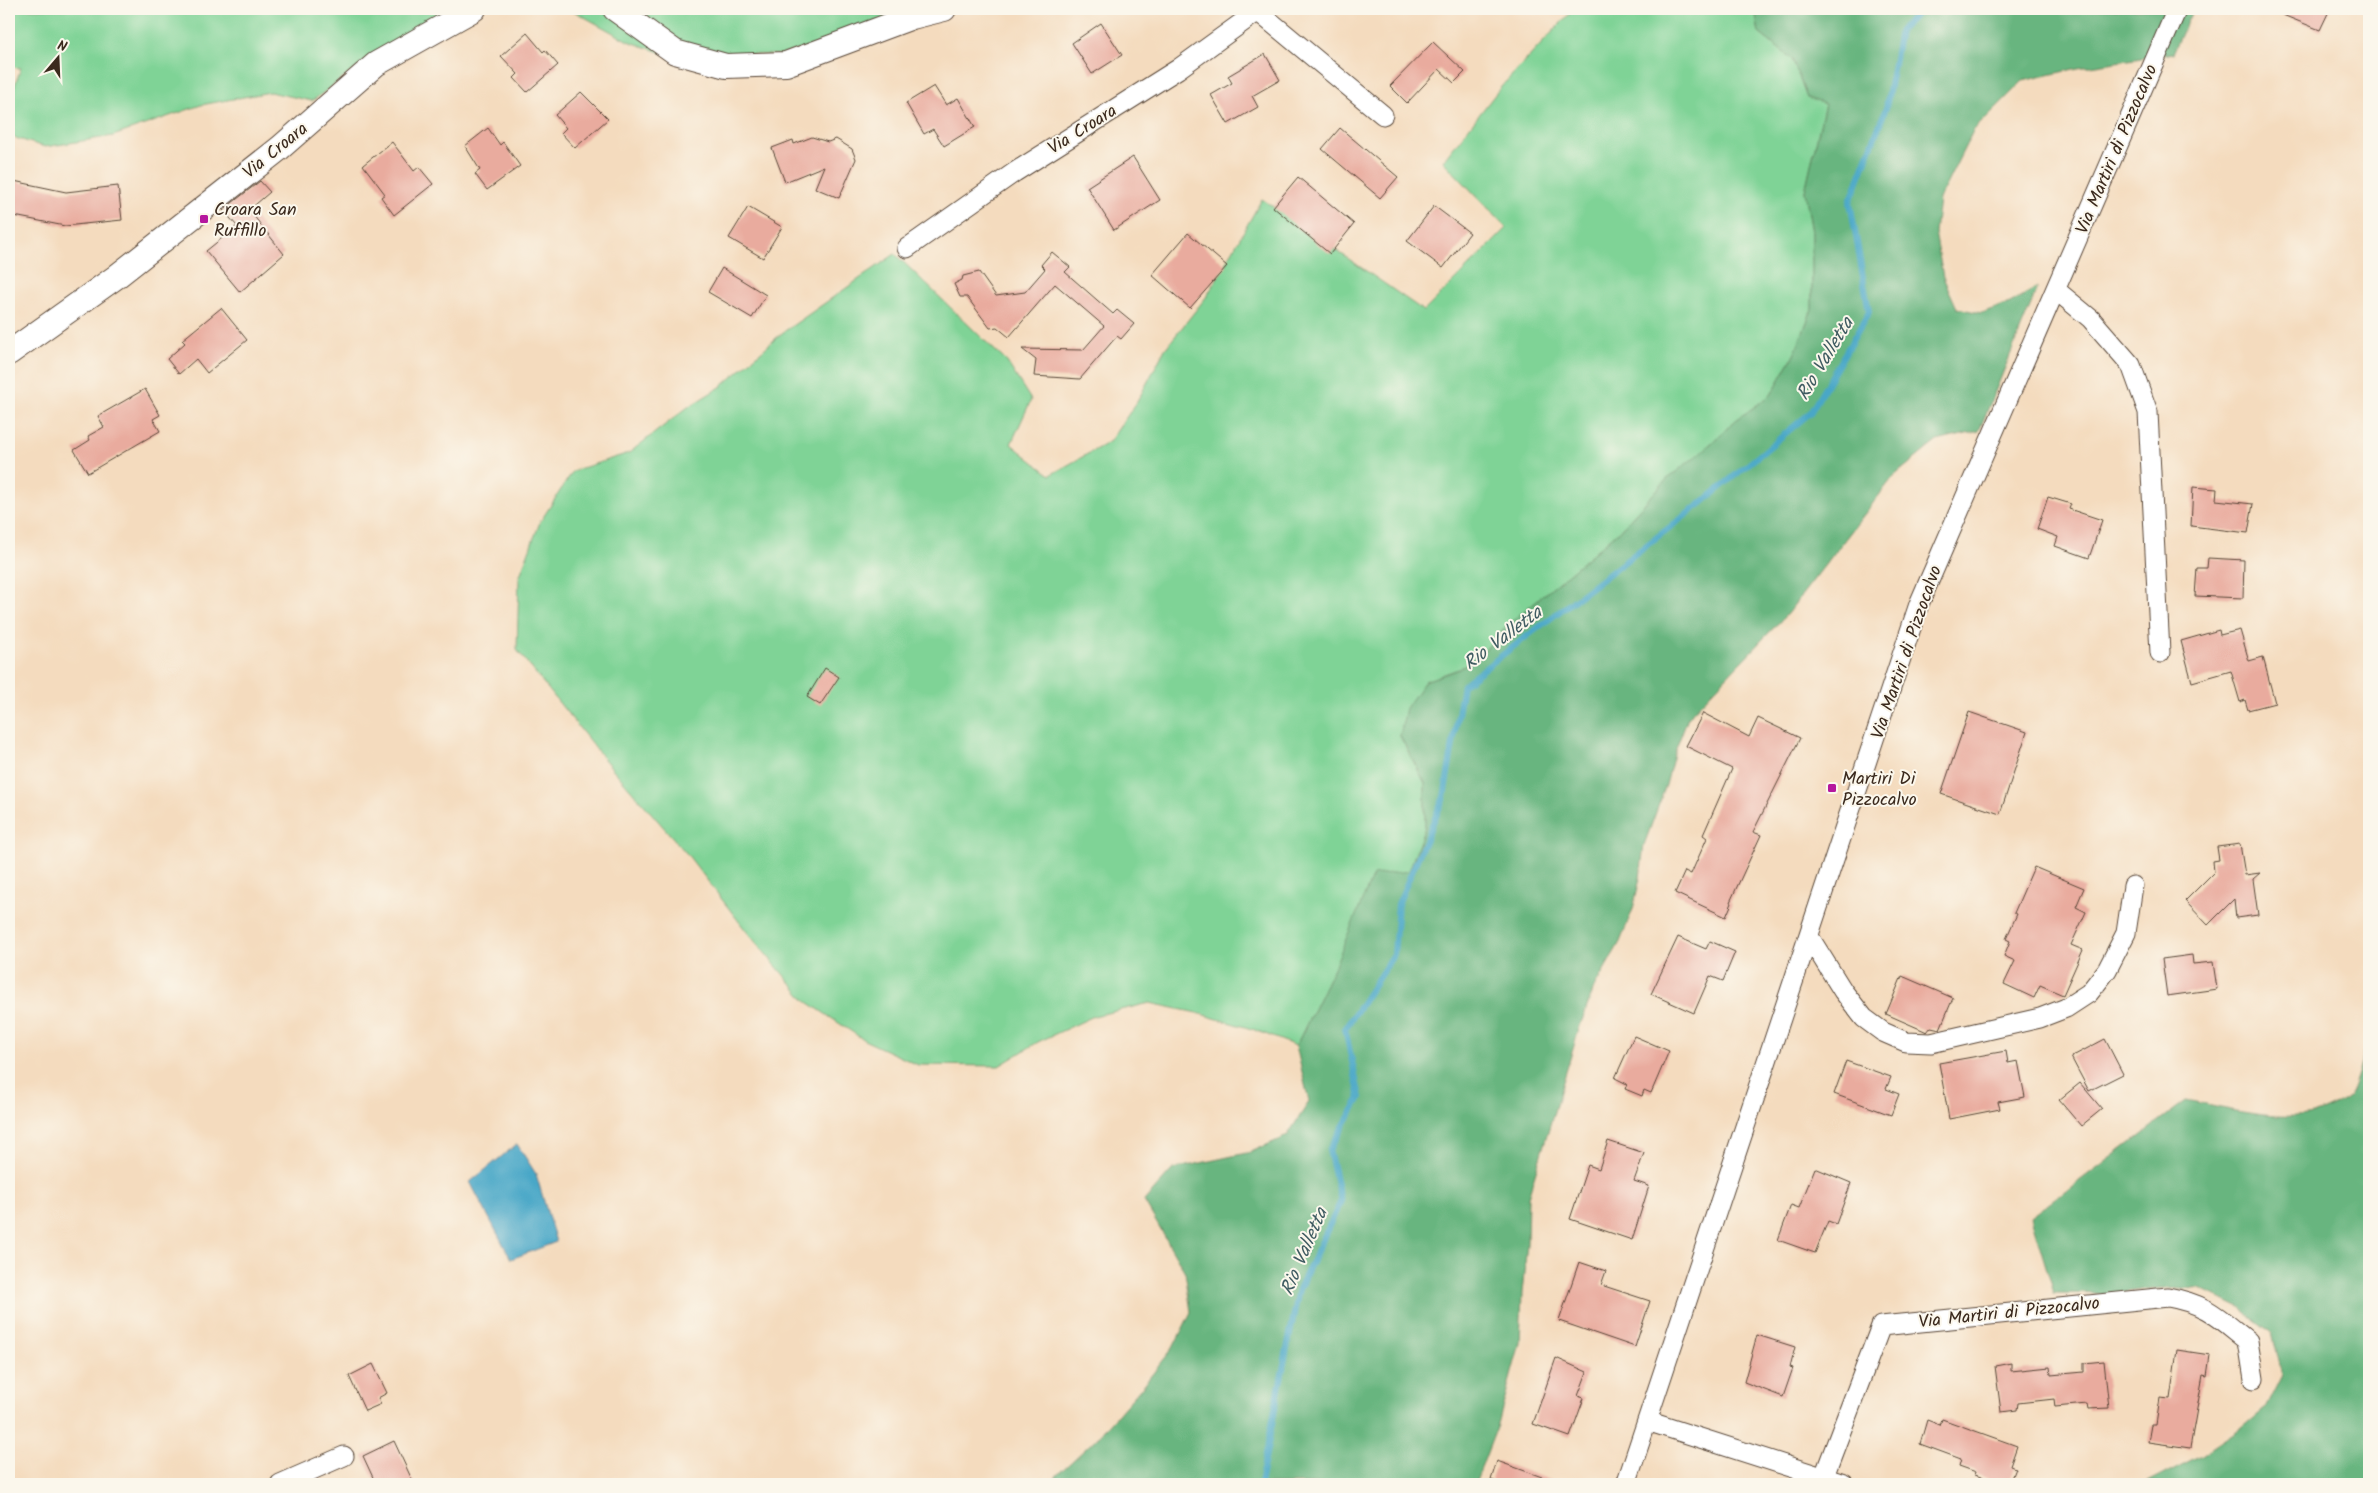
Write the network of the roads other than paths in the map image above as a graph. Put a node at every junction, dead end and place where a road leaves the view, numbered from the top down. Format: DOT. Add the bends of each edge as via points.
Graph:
graph roads {
  1 [pos="474,9"];
  2 [pos="615,9"];
  3 [pos="944,9"];
  4 [pos="2177,9"];
  5 [pos="1257,10"];
  6 [pos="1383,115"];
  7 [pos="907,248"];
  8 [pos="2056,290"];
  9 [pos="9,353"];
  10 [pos="2160,653"];
  11 [pos="2133,886"];
  12 [pos="1810,938"];
  13 [pos="2254,1380"];
  14 [pos="1647,1422"];
  15 [pos="344,1456"];
  16 [pos="1822,1481"];
  17 [pos="280,1484"];
  18 [pos="1626,1484"];
  19 [pos="1844,1484"];
  1 -- 9 [label="street, Via Croara" via="376,64 280,148 124,271"];
  2 -- 3 [label="street" via="675,52 726,66 786,64 912,17"];
  4 -- 8 [label="street, Via Martiri di Pizzocalvo"];
  5 -- 6 [label="street, Via Croara"];
  5 -- 7 [label="street, Via Croara" via="1178,69 1015,172"];
  8 -- 10 [label="street" via="2091,318 2130,365 2148,412"];
  8 -- 12 [label="street, Via Martiri di Pizzocalvo" via="1919,604"];
  11 -- 12 [label="street" via="2126,933 2107,970 2089,993 2066,1008 2040,1018 1931,1043 1906,1042 1864,1018"];
  12 -- 14 [label="street, Via Martiri di Pizzocalvo"];
  13 -- 16 [label="street, Via Martiri di Pizzocalvo" via="2248,1341 2214,1313 2192,1302 2168,1297 1881,1326"];
  14 -- 16 [label="street"];
  14 -- 18 [label="street, Via Martiri di Pizzocalvo"];
  15 -- 17 [label="street"];
  16 -- 19 [label="street"];
}
